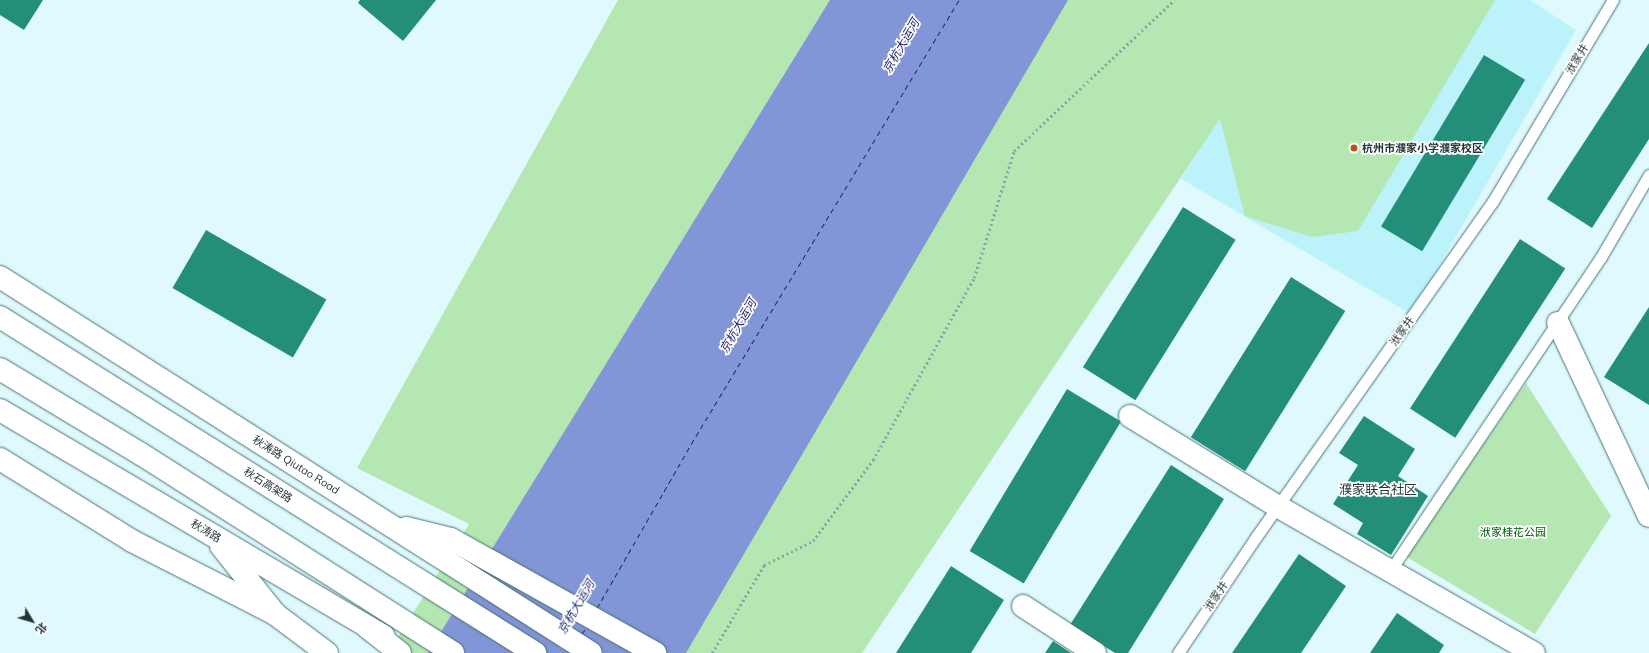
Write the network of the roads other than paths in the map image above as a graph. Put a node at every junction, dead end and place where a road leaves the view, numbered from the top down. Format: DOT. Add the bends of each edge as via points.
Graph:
graph roads {
  1 [pos="1613,0"];
  2 [pos="1649,175"];
  3 [pos="0,277"];
  4 [pos="0,317"];
  5 [pos="1558,323"];
  6 [pos="0,368"];
  7 [pos="0,410"];
  8 [pos="1130,416"];
  9 [pos="0,459"];
  10 [pos="1646,500"];
  11 [pos="1278,506"];
  12 [pos="391,525"];
  13 [pos="211,534"];
  14 [pos="1390,571"];
  15 [pos="1023,606"];
  16 [pos="275,614"];
  17 [pos="367,626"];
  18 [pos="327,653"];
  19 [pos="400,653"];
  20 [pos="410,653"];
  21 [pos="454,653"];
  22 [pos="535,653"];
  23 [pos="591,653"];
  24 [pos="655,653"];
  25 [pos="1095,653"];
  26 [pos="1178,653"];
  27 [pos="1534,653"];
  1 -- 11 [label="lane, 洑家井" via="1493,201"];
  2 -- 5 [label="lane" via="1601,258"];
  3 -- 12 [label="main road, 秋涛路 Qiutao Road"];
  4 -- 22 [label="main road, 秋石高架路"];
  5 -- 10 [label="main road"];
  5 -- 14 [label="lane"];
  6 -- 21 [label="main road" via="141,454"];
  7 -- 13 [label="main road, 秋涛路"];
  8 -- 11 [label="main road"];
  9 -- 16 [label="main road" via="132,541"];
  11 -- 14 [label="main road"];
  11 -- 26 [label="lane, 洑家井"];
  12 -- 23 [label="main road, 秋涛路 Qiutao Road"];
  12 -- 24 [label="main road" via="451,539"];
  13 -- 16 [label="main road"];
  13 -- 17 [label="main road, 秋涛路"];
  14 -- 27 [label="main road"];
  15 -- 25 [label="main road"];
  16 -- 18 [label="main road"];
  17 -- 19 [label="main road"];
  17 -- 20 [label="main road, 秋涛路"];
}
